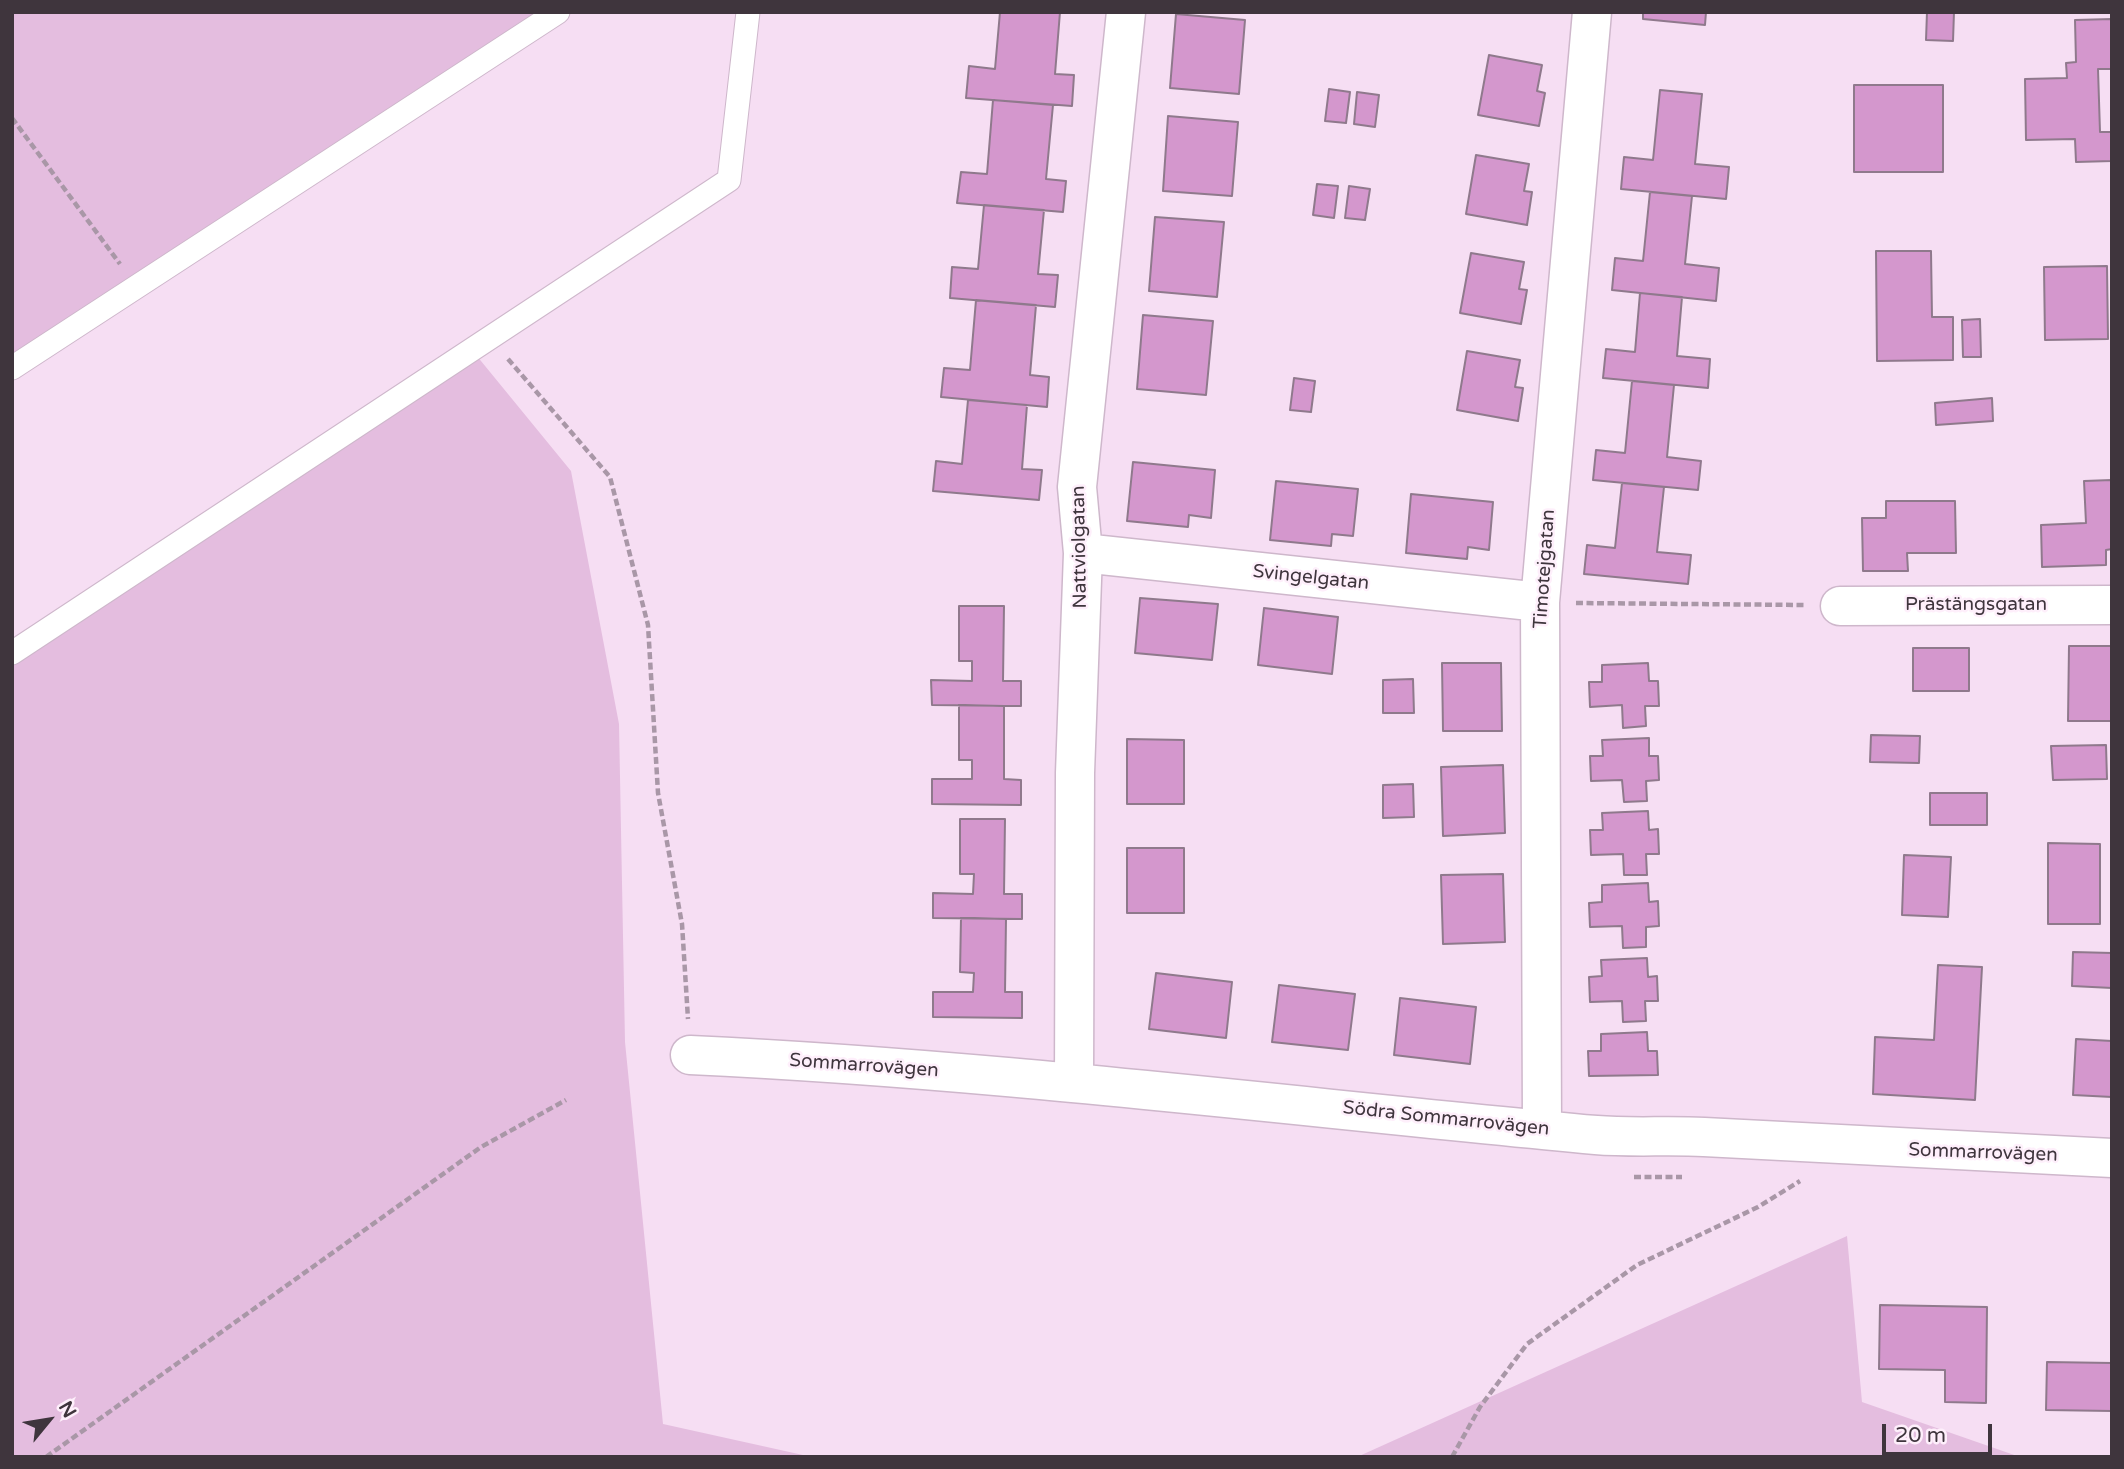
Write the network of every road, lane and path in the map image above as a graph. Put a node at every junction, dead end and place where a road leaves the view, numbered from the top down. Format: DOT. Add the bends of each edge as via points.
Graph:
graph roads {
  1 [pos="558,12"];
  2 [pos="748,12"];
  3 [pos="1126,12"];
  4 [pos="1592,12"];
  5 [pos="12,118"];
  6 [pos="137,287"];
  7 [pos="490,338"];
  8 [pos="12,368"];
  9 [pos="1083,553"];
  10 [pos="1540,602"];
  11 [pos="2112,605"];
  12 [pos="1840,606"];
  13 [pos="12,653"];
  14 [pos="690,1055"];
  15 [pos="1056,1082"];
  16 [pos="566,1100"];
  17 [pos="1542,1128"];
  18 [pos="1855,1147"];
  19 [pos="2112,1158"];
  20 [pos="1801,1180"];
  21 [pos="46,1457"];
  22 [pos="1452,1457"];
  1 -- 6 [label="lane"];
  2 -- 7 [label="lane" via="729,180"];
  3 -- 9 [label="street, Nattviolgatan" via="1077,487"];
  4 -- 10 [label="street, Timotejgatan"];
  5 -- 6 [label="path"];
  6 -- 8 [label="lane"];
  7 -- 13 [label="lane"];
  7 -- 14 [label="path" via="610,477 648,625 658,793 682,924"];
  9 -- 10 [label="street, Svingelgatan"];
  9 -- 15 [label="street, Nattviolgatan"];
  10 -- 12 [label="path"];
  10 -- 17 [label="street, Timotejgatan"];
  11 -- 12 [label="street, Prästängsgatan"];
  14 -- 15 [label="street, Sommarrovägen" via="822,1061"];
  15 -- 17 [label="street, Södra Sommarrovägen"];
  16 -- 21 [label="path" via="481,1147"];
  17 -- 18 [label="street, Södra Sommarrovägen"];
  18 -- 19 [label="street, Sommarrovägen"];
  20 -- 22 [label="path" via="1758,1207 1637,1265 1527,1344 1480,1407"];
}
